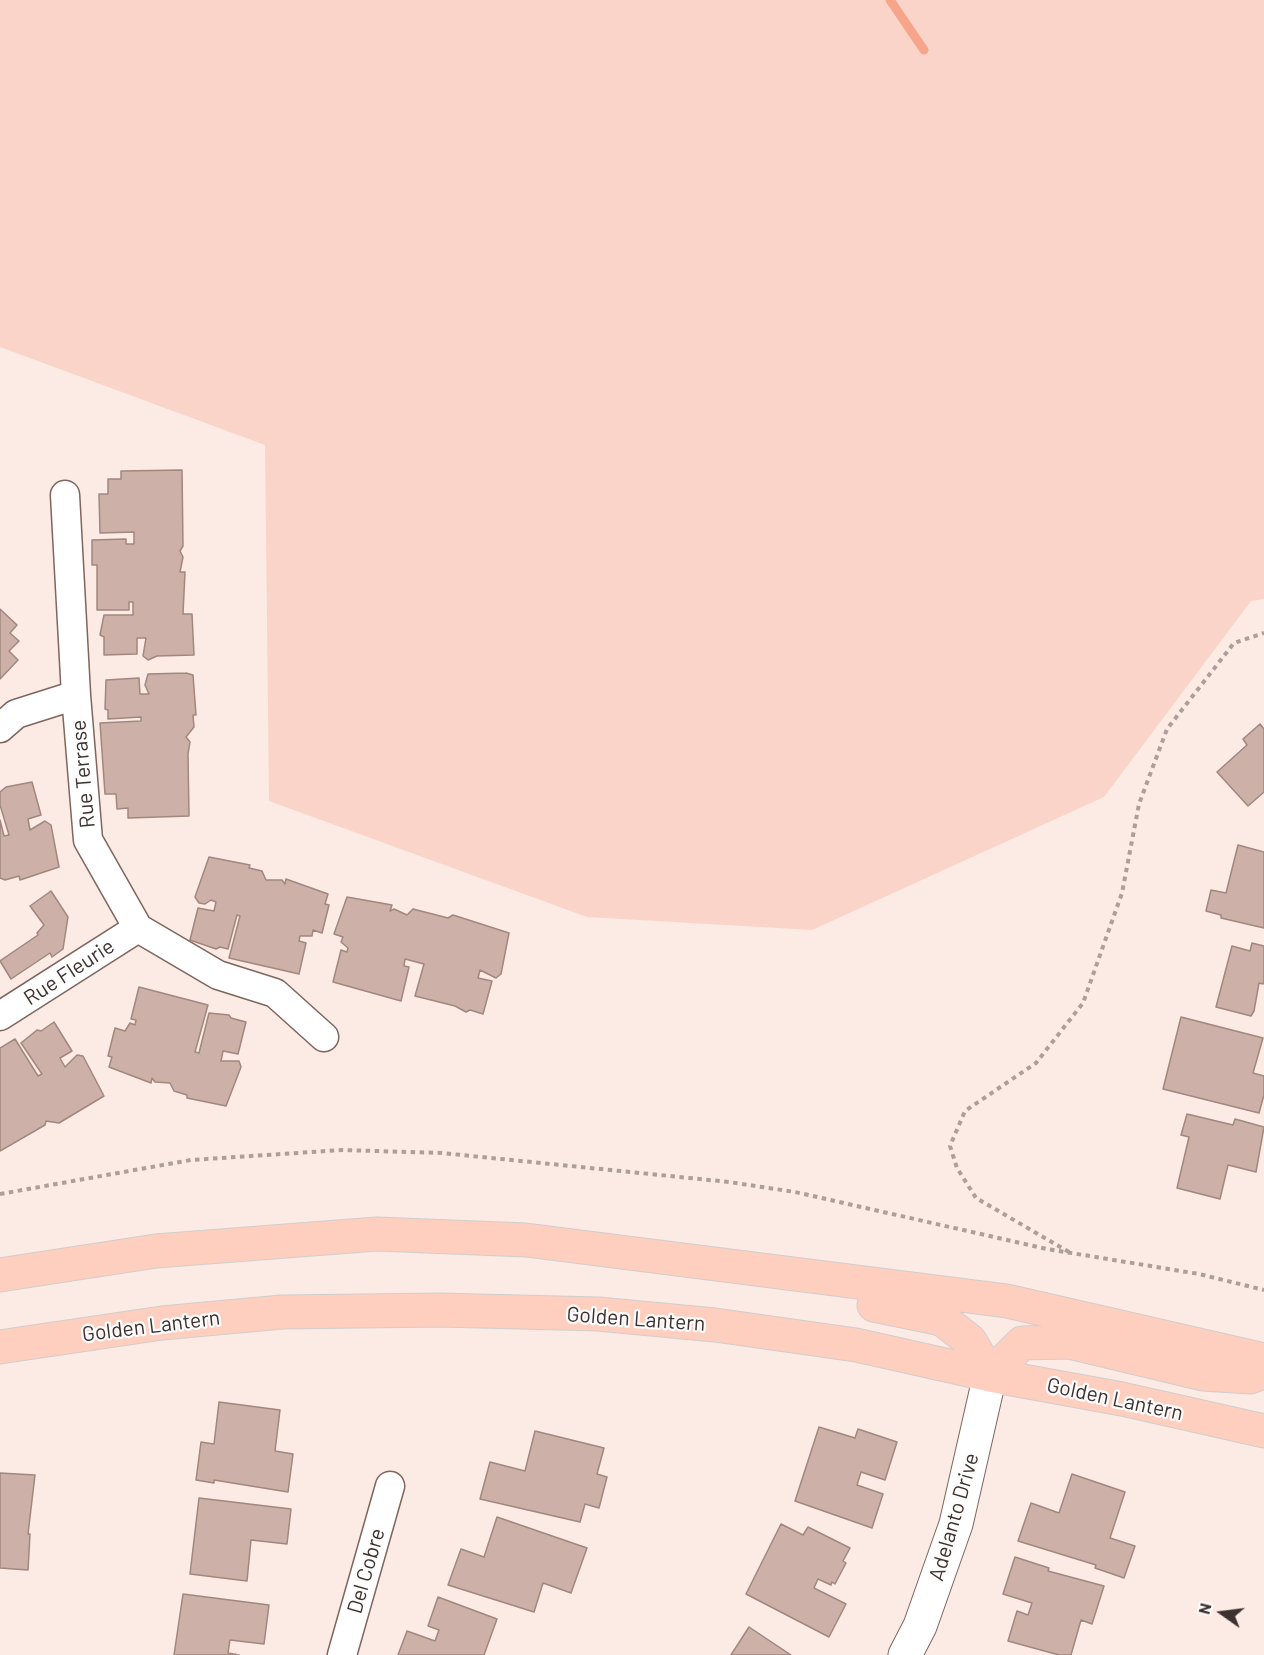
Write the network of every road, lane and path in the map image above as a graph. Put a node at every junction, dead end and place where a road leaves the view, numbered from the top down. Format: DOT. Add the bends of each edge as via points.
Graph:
graph roads {
  1 [pos="65,495"];
  2 [pos="1264,633"];
  3 [pos="76,695"];
  4 [pos="0,728"];
  5 [pos="138,928"];
  6 [pos="0,1016"];
  7 [pos="324,1037"];
  8 [pos="0,1194"];
  9 [pos="1072,1254"];
  10 [pos="716,1265"];
  11 [pos="0,1275"];
  12 [pos="1264,1290"];
  13 [pos="0,1347"];
  14 [pos="1264,1360"];
  15 [pos="1264,1372"];
  16 [pos="990,1375"];
  17 [pos="1264,1431"];
  18 [pos="390,1486"];
  19 [pos="342,1655"];
  20 [pos="905,1655"];
  1 -- 3 [label="street, Rue Terrase"];
  2 -- 9 [label="path" via="1234,643 1167,729 1139,804 1122,893 1083,1003 1036,1063 965,1111 950,1146 957,1168 976,1198"];
  3 -- 4 [label="street" via="16,714"];
  3 -- 5 [label="street, Rue Terrase" via="88,840"];
  5 -- 6 [label="street, Rue Fleurie"];
  5 -- 7 [label="street, Rue Terrase" via="218,975 275,993"];
  8 -- 9 [label="path" via="191,1160 342,1150 442,1153 795,1192"];
  9 -- 12 [label="path" via="1199,1274"];
  10 -- 11 [label="main road" via="526,1240 376,1234 156,1251"];
  10 -- 14 [label="main road" via="1007,1301"];
  10 -- 16 [label="main road" via="751,1282 942,1319 970,1341"];
  13 -- 16 [label="main road, Golden Lantern" via="162,1323 282,1312 598,1314 715,1325 856,1346"];
  15 -- 16 [label="main road" via="1251,1377 1203,1374 1069,1342 1022,1342"];
  16 -- 17 [label="main road, Golden Lantern"];
  16 -- 20 [label="street, Adelanto Drive" via="956,1524 920,1626"];
  18 -- 19 [label="street, Del Cobre"];
}
